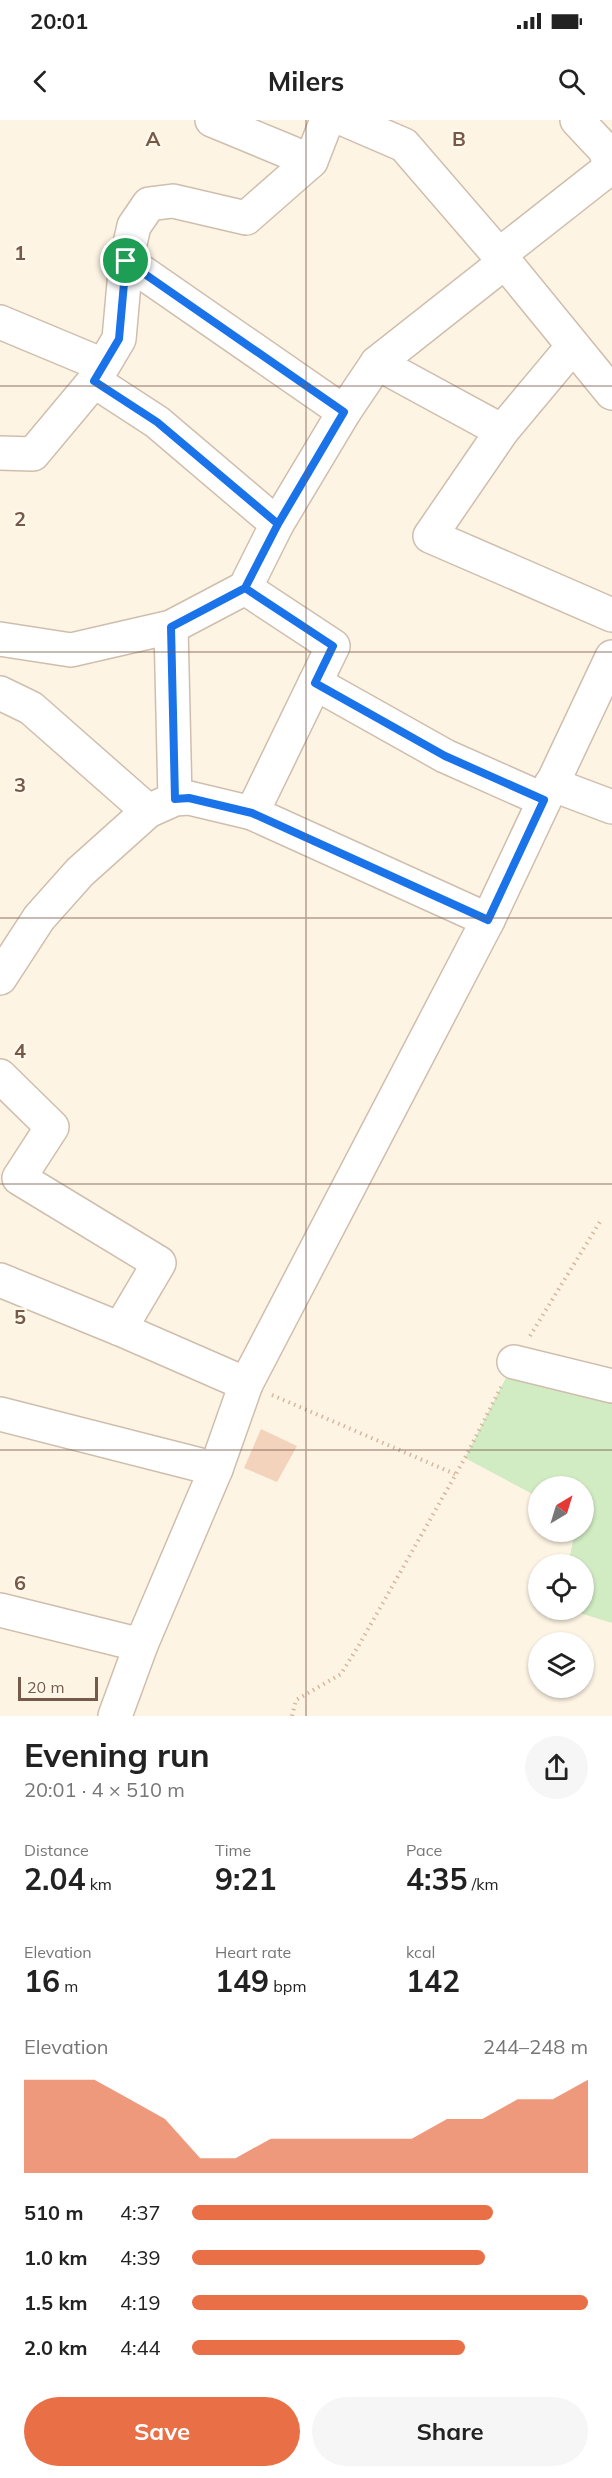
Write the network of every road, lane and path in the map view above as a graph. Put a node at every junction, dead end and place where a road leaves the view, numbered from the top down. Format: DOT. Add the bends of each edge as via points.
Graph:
graph roads {
  1 [pos="212,120"];
  2 [pos="327,120"];
  3 [pos="346,120"];
  4 [pos="577,120"];
  5 [pos="311,161"];
  6 [pos="502,258"];
  7 [pos="126,261"];
  8 [pos="0,322"];
  9 [pos="573,346"];
  10 [pos="377,363"];
  11 [pos="98,373"];
  12 [pos="612,393"];
  13 [pos="344,412"];
  14 [pos="502,431"];
  15 [pos="0,453"];
  16 [pos="278,524"];
  17 [pos="245,588"];
  18 [pos="612,615"];
  19 [pos="171,627"];
  20 [pos="0,639"];
  21 [pos="612,657"];
  22 [pos="315,683"];
  23 [pos="0,693"];
  24 [pos="548,792"];
  25 [pos="162,805"];
  26 [pos="612,807"];
  27 [pos="252,813"];
  28 [pos="488,920"];
  29 [pos="0,978"];
  30 [pos="0,1076"];
  31 [pos="601,1220"];
  32 [pos="0,1280"];
  33 [pos="120,1329"];
  34 [pos="514,1362"];
  35 [pos="246,1384"];
  36 [pos="612,1386"];
  37 [pos="0,1414"];
  38 [pos="216,1468"];
  39 [pos="455,1474"];
  40 [pos="0,1610"];
  41 [pos="141,1645"];
  42 [pos="115,1716"];
  43 [pos="292,1716"];
  1 -- 5 [label="street"];
  2 -- 5 [label="street"];
  3 -- 6 [label="street" via="404,145"];
  4 -- 6 [label="street" via="605,150 611,167"];
  5 -- 7 [label="street" via="246,218 173,201 150,204 134,226"];
  6 -- 9 [label="street"];
  6 -- 10 [label="street"];
  7 -- 11 [label="street" via="119,339"];
  7 -- 13 [label="street"];
  8 -- 11 [label="street"];
  9 -- 12 [label="street"];
  9 -- 14 [label="street"];
  10 -- 13 [label="street"];
  10 -- 14 [label="street"];
  11 -- 15 [label="street" via="33,454"];
  11 -- 16 [label="street"];
  13 -- 16 [label="street"];
  14 -- 18 [label="street" via="430,536"];
  16 -- 17 [label="street"];
  17 -- 19 [label="street"];
  17 -- 22 [label="street" via="333,646"];
  19 -- 20 [label="street" via="71,650"];
  19 -- 25 [label="street"];
  21 -- 24 [label="street"];
  22 -- 24 [label="street" via="445,756"];
  22 -- 27 [label="street"];
  23 -- 25 [label="street" via="31,708"];
  24 -- 26 [label="street"];
  24 -- 28 [label="street"];
  25 -- 27 [label="street" via="189,798"];
  25 -- 29 [label="street" via="73,880 39,918"];
  27 -- 28 [label="street"];
  28 -- 35 [label="street"];
  30 -- 33 [label="street" via="52,1127 19,1178 159,1263"];
  31 -- 34 [label="path"];
  32 -- 33 [label="street"];
  33 -- 35 [label="street"];
  34 -- 36 [label="street"];
  34 -- 39 [label="path"];
  35 -- 38 [label="street"];
  35 -- 39 [label="path"];
  37 -- 38 [label="street"];
  38 -- 41 [label="street"];
  39 -- 43 [label="path" via="341,1674 296,1700"];
  40 -- 41 [label="street"];
  41 -- 42 [label="street"];
}
